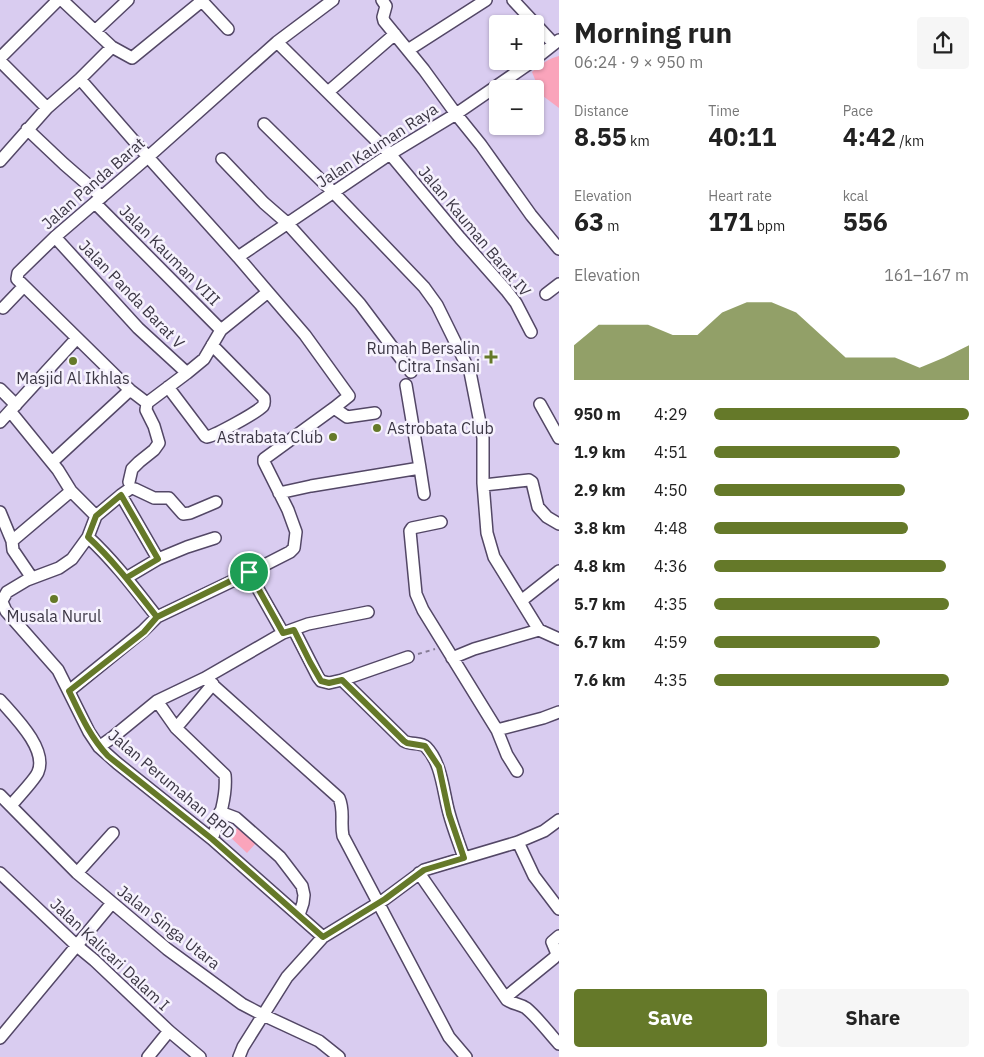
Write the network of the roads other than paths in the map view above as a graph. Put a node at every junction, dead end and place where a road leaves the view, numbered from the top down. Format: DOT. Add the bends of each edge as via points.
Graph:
graph roads {
  1 [pos="60,0"];
  2 [pos="128,0"];
  3 [pos="333,0"];
  4 [pos="382,0"];
  5 [pos="486,0"];
  6 [pos="513,0"];
  7 [pos="202,1"];
  8 [pos="228,29"];
  9 [pos="95,31"];
  10 [pos="395,34"];
  11 [pos="277,42"];
  12 [pos="556,42"];
  13 [pos="112,47"];
  14 [pos="408,50"];
  15 [pos="544,52"];
  16 [pos="0,59"];
  17 [pos="520,70"];
  18 [pos="80,79"];
  19 [pos="328,92"];
  20 [pos="47,108"];
  21 [pos="456,114"];
  22 [pos="264,124"];
  23 [pos="27,129"];
  24 [pos="390,154"];
  25 [pos="148,157"];
  26 [pos="222,159"];
  27 [pos="0,161"];
  28 [pos="333,192"];
  29 [pos="98,200"];
  30 [pos="287,223"];
  31 [pos="55,237"];
  32 [pos="559,249"];
  33 [pos="238,257"];
  34 [pos="559,284"];
  35 [pos="24,286"];
  36 [pos="268,292"];
  37 [pos="546,294"];
  38 [pos="3,308"];
  39 [pos="221,330"];
  40 [pos="530,332"];
  41 [pos="77,338"];
  42 [pos="212,345"];
  43 [pos="411,372"];
  44 [pos="187,373"];
  45 [pos="406,385"];
  46 [pos="168,387"];
  47 [pos="0,389"];
  48 [pos="130,390"];
  49 [pos="147,403"];
  50 [pos="540,404"];
  51 [pos="13,408"];
  52 [pos="334,408"];
  53 [pos="376,413"];
  54 [pos="0,422"];
  55 [pos="559,438"];
  56 [pos="52,462"];
  57 [pos="420,468"];
  58 [pos="129,482"];
  59 [pos="484,485"];
  60 [pos="71,491"];
  61 [pos="279,494"];
  62 [pos="424,494"];
  63 [pos="121,495"];
  64 [pos="216,502"];
  65 [pos="0,512"];
  66 [pos="96,516"];
  67 [pos="441,522"];
  68 [pos="559,524"];
  69 [pos="88,537"];
  70 [pos="215,538"];
  71 [pos="12,541"];
  72 [pos="158,559"];
  73 [pos="559,571"];
  74 [pos="249,572"];
  75 [pos="32,578"];
  76 [pos="126,578"];
  77 [pos="521,601"];
  78 [pos="368,612"];
  79 [pos="3,613"];
  80 [pos="157,617"];
  81 [pos="539,630"];
  82 [pos="288,631"];
  83 [pos="559,639"];
  84 [pos="408,657"];
  85 [pos="452,658"];
  86 [pos="342,680"];
  87 [pos="209,681"];
  88 [pos="69,691"];
  89 [pos="0,700"];
  90 [pos="157,701"];
  91 [pos="559,712"];
  92 [pos="176,728"];
  93 [pos="497,730"];
  94 [pos="99,747"];
  95 [pos="517,771"];
  96 [pos="0,795"];
  97 [pos="14,802"];
  98 [pos="220,812"];
  99 [pos="559,820"];
  100 [pos="113,833"];
  101 [pos="212,839"];
  102 [pos="518,842"];
  103 [pos="464,858"];
  104 [pos="0,873"];
  105 [pos="77,873"];
  106 [pos="419,873"];
  107 [pos="112,903"];
  108 [pos="378,903"];
  109 [pos="559,909"];
  110 [pos="299,915"];
  111 [pos="559,936"];
  112 [pos="323,937"];
  113 [pos="77,946"];
  114 [pos="506,997"];
  115 [pos="263,1015"];
  116 [pos="169,1031"];
  117 [pos="0,1038"];
  118 [pos="559,1044"];
  119 [pos="148,1057"];
  120 [pos="200,1057"];
  121 [pos="239,1057"];
  122 [pos="339,1057"];
  123 [pos="466,1057"];
  1 -- 9 [label="street"];
  1 -- 16 [label="street"];
  2 -- 9 [label="street"];
  3 -- 11 [label="street, Jalan Panda Barat"];
  4 -- 10 [label="street" via="386,6 384,19"];
  5 -- 14 [label="street"];
  6 -- 12 [label="street"];
  7 -- 8 [label="street"];
  7 -- 13 [label="street" via="133,58"];
  9 -- 13 [label="street"];
  10 -- 14 [label="street"];
  10 -- 19 [label="street"];
  11 -- 19 [label="street, Jalan Kauman Barat IV"];
  11 -- 25 [label="street, Jalan Panda Barat"];
  12 -- 15 [label="street, Jalan Kauman Raya"];
  13 -- 18 [label="street"];
  14 -- 21 [label="street"];
  16 -- 20 [label="street"];
  17 -- 21 [label="street, Jalan Kauman Raya"];
  18 -- 20 [label="street"];
  18 -- 25 [label="street"];
  19 -- 24 [label="street, Jalan Kauman Barat IV"];
  20 -- 23 [label="street"];
  21 -- 24 [label="street, Jalan Kauman Raya"];
  21 -- 32 [label="street"];
  22 -- 28 [label="street"];
  23 -- 27 [label="street"];
  23 -- 29 [label="street, Jalan Kauman VIII"];
  24 -- 28 [label="street, Jalan Kauman Raya"];
  24 -- 40 [label="street, Jalan Kauman Barat IV" via="506,290"];
  25 -- 29 [label="street, Jalan Panda Barat"];
  25 -- 33 [label="street"];
  26 -- 30 [label="street"];
  28 -- 30 [label="street, Jalan Kauman Raya"];
  28 -- 59 [label="street" via="437,305 470,372 483,438"];
  29 -- 31 [label="street, Jalan Panda Barat"];
  29 -- 39 [label="street, Jalan Kauman VIII"];
  30 -- 33 [label="street, Jalan Kauman Raya"];
  30 -- 43 [label="street" via="360,304"];
  31 -- 35 [label="street, Jalan Panda Barat" via="18,273 17,279"];
  31 -- 44 [label="street, Jalan Panda Barat V" via="138,328"];
  33 -- 36 [label="street"];
  34 -- 37 [label="street"];
  35 -- 38 [label="street"];
  35 -- 41 [label="street"];
  36 -- 39 [label="street"];
  36 -- 52 [label="street" via="305,335 348,396"];
  39 -- 42 [label="street"];
  41 -- 48 [label="street"];
  41 -- 51 [label="street"];
  42 -- 44 [label="street" via="204,359"];
  42 -- 46 [label="street" via="264,398 263,406 210,437 205,436"];
  44 -- 46 [label="street"];
  45 -- 57 [label="street"];
  46 -- 49 [label="street"];
  47 -- 51 [label="street"];
  48 -- 49 [label="street"];
  48 -- 56 [label="street"];
  49 -- 58 [label="street" via="146,410 159,443 132,470"];
  50 -- 55 [label="street"];
  51 -- 54 [label="street"];
  51 -- 56 [label="street"];
  52 -- 53 [label="street" via="347,417"];
  52 -- 61 [label="street" via="265,458"];
  56 -- 60 [label="street"];
  57 -- 61 [label="street"];
  57 -- 62 [label="street"];
  59 -- 68 [label="street" via="529,480 538,508"];
  59 -- 77 [label="street" via="487,533 494,557"];
  60 -- 66 [label="street"];
  60 -- 71 [label="street"];
  61 -- 74 [label="street" via="296,532 294,548"];
  63 -- 64 [label="street" via="131,488 154,498 169,498 184,514"];
  63 -- 66 [label="street"];
  63 -- 72 [label="street"];
  65 -- 71 [label="street"];
  66 -- 69 [label="street"];
  67 -- 85 [label="street" via="412,528 409,534 416,594"];
  69 -- 75 [label="street" via="72,559 59,568"];
  69 -- 76 [label="street"];
  70 -- 72 [label="street"];
  71 -- 75 [label="street" via="13,550"];
  72 -- 76 [label="street"];
  73 -- 77 [label="street"];
  74 -- 80 [label="street"];
  74 -- 82 [label="street"];
  75 -- 79 [label="street, Jalan Perumahan BPD" via="7,592 2,602"];
  76 -- 80 [label="street"];
  77 -- 81 [label="street"];
  78 -- 82 [label="street" via="323,620"];
  79 -- 88 [label="street, Jalan Perumahan BPD" via="58,670"];
  80 -- 88 [label="street" via="144,632"];
  81 -- 83 [label="street"];
  81 -- 85 [label="street"];
  82 -- 86 [label="street" via="321,681"];
  82 -- 87 [label="street"];
  84 -- 86 [label="street"];
  85 -- 93 [label="street"];
  86 -- 103 [label="street" via="404,741 423,745 428,750 439,767 449,814"];
  87 -- 90 [label="street"];
  87 -- 92 [label="street"];
  87 -- 108 [label="street" via="339,798 343,836"];
  88 -- 94 [label="street, Jalan Perumahan BPD"];
  89 -- 97 [label="street" via="39,752 38,773"];
  90 -- 92 [label="street"];
  90 -- 94 [label="street"];
  91 -- 93 [label="street"];
  92 -- 98 [label="street" via="225,776"];
  93 -- 95 [label="street"];
  94 -- 101 [label="street, Jalan Perumahan BPD"];
  96 -- 105 [label="street, Jalan Singa Utara"];
  98 -- 101 [label="street"];
  98 -- 110 [label="street" via="236,818 280,857 302,886 304,895"];
  99 -- 102 [label="street" via="544,831"];
  100 -- 105 [label="street"];
  101 -- 110 [label="street, Jalan Perumahan BPD"];
  102 -- 103 [label="street"];
  102 -- 109 [label="street" via="534,876"];
  103 -- 106 [label="street"];
  104 -- 113 [label="street, Jalan Kalicari Dalam I"];
  105 -- 107 [label="street, Jalan Singa Utara"];
  106 -- 108 [label="street"];
  106 -- 114 [label="street"];
  107 -- 113 [label="street"];
  107 -- 115 [label="street, Jalan Singa Utara" via="167,949 242,1004"];
  108 -- 112 [label="street"];
  108 -- 123 [label="street" via="450,1037"];
  110 -- 112 [label="street, Jalan Perumahan BPD"];
  111 -- 114 [label="street" via="552,942 557,954 554,958"];
  112 -- 115 [label="street" via="287,977"];
  113 -- 116 [label="street, Jalan Kalicari Dalam I"];
  113 -- 117 [label="street"];
  114 -- 118 [label="street" via="509,1002 524,1006"];
  115 -- 121 [label="street"];
  115 -- 122 [label="street, Jalan Singa Utara" via="319,1041"];
  116 -- 119 [label="street"];
  116 -- 120 [label="street, Jalan Kalicari Dalam I"];
}
